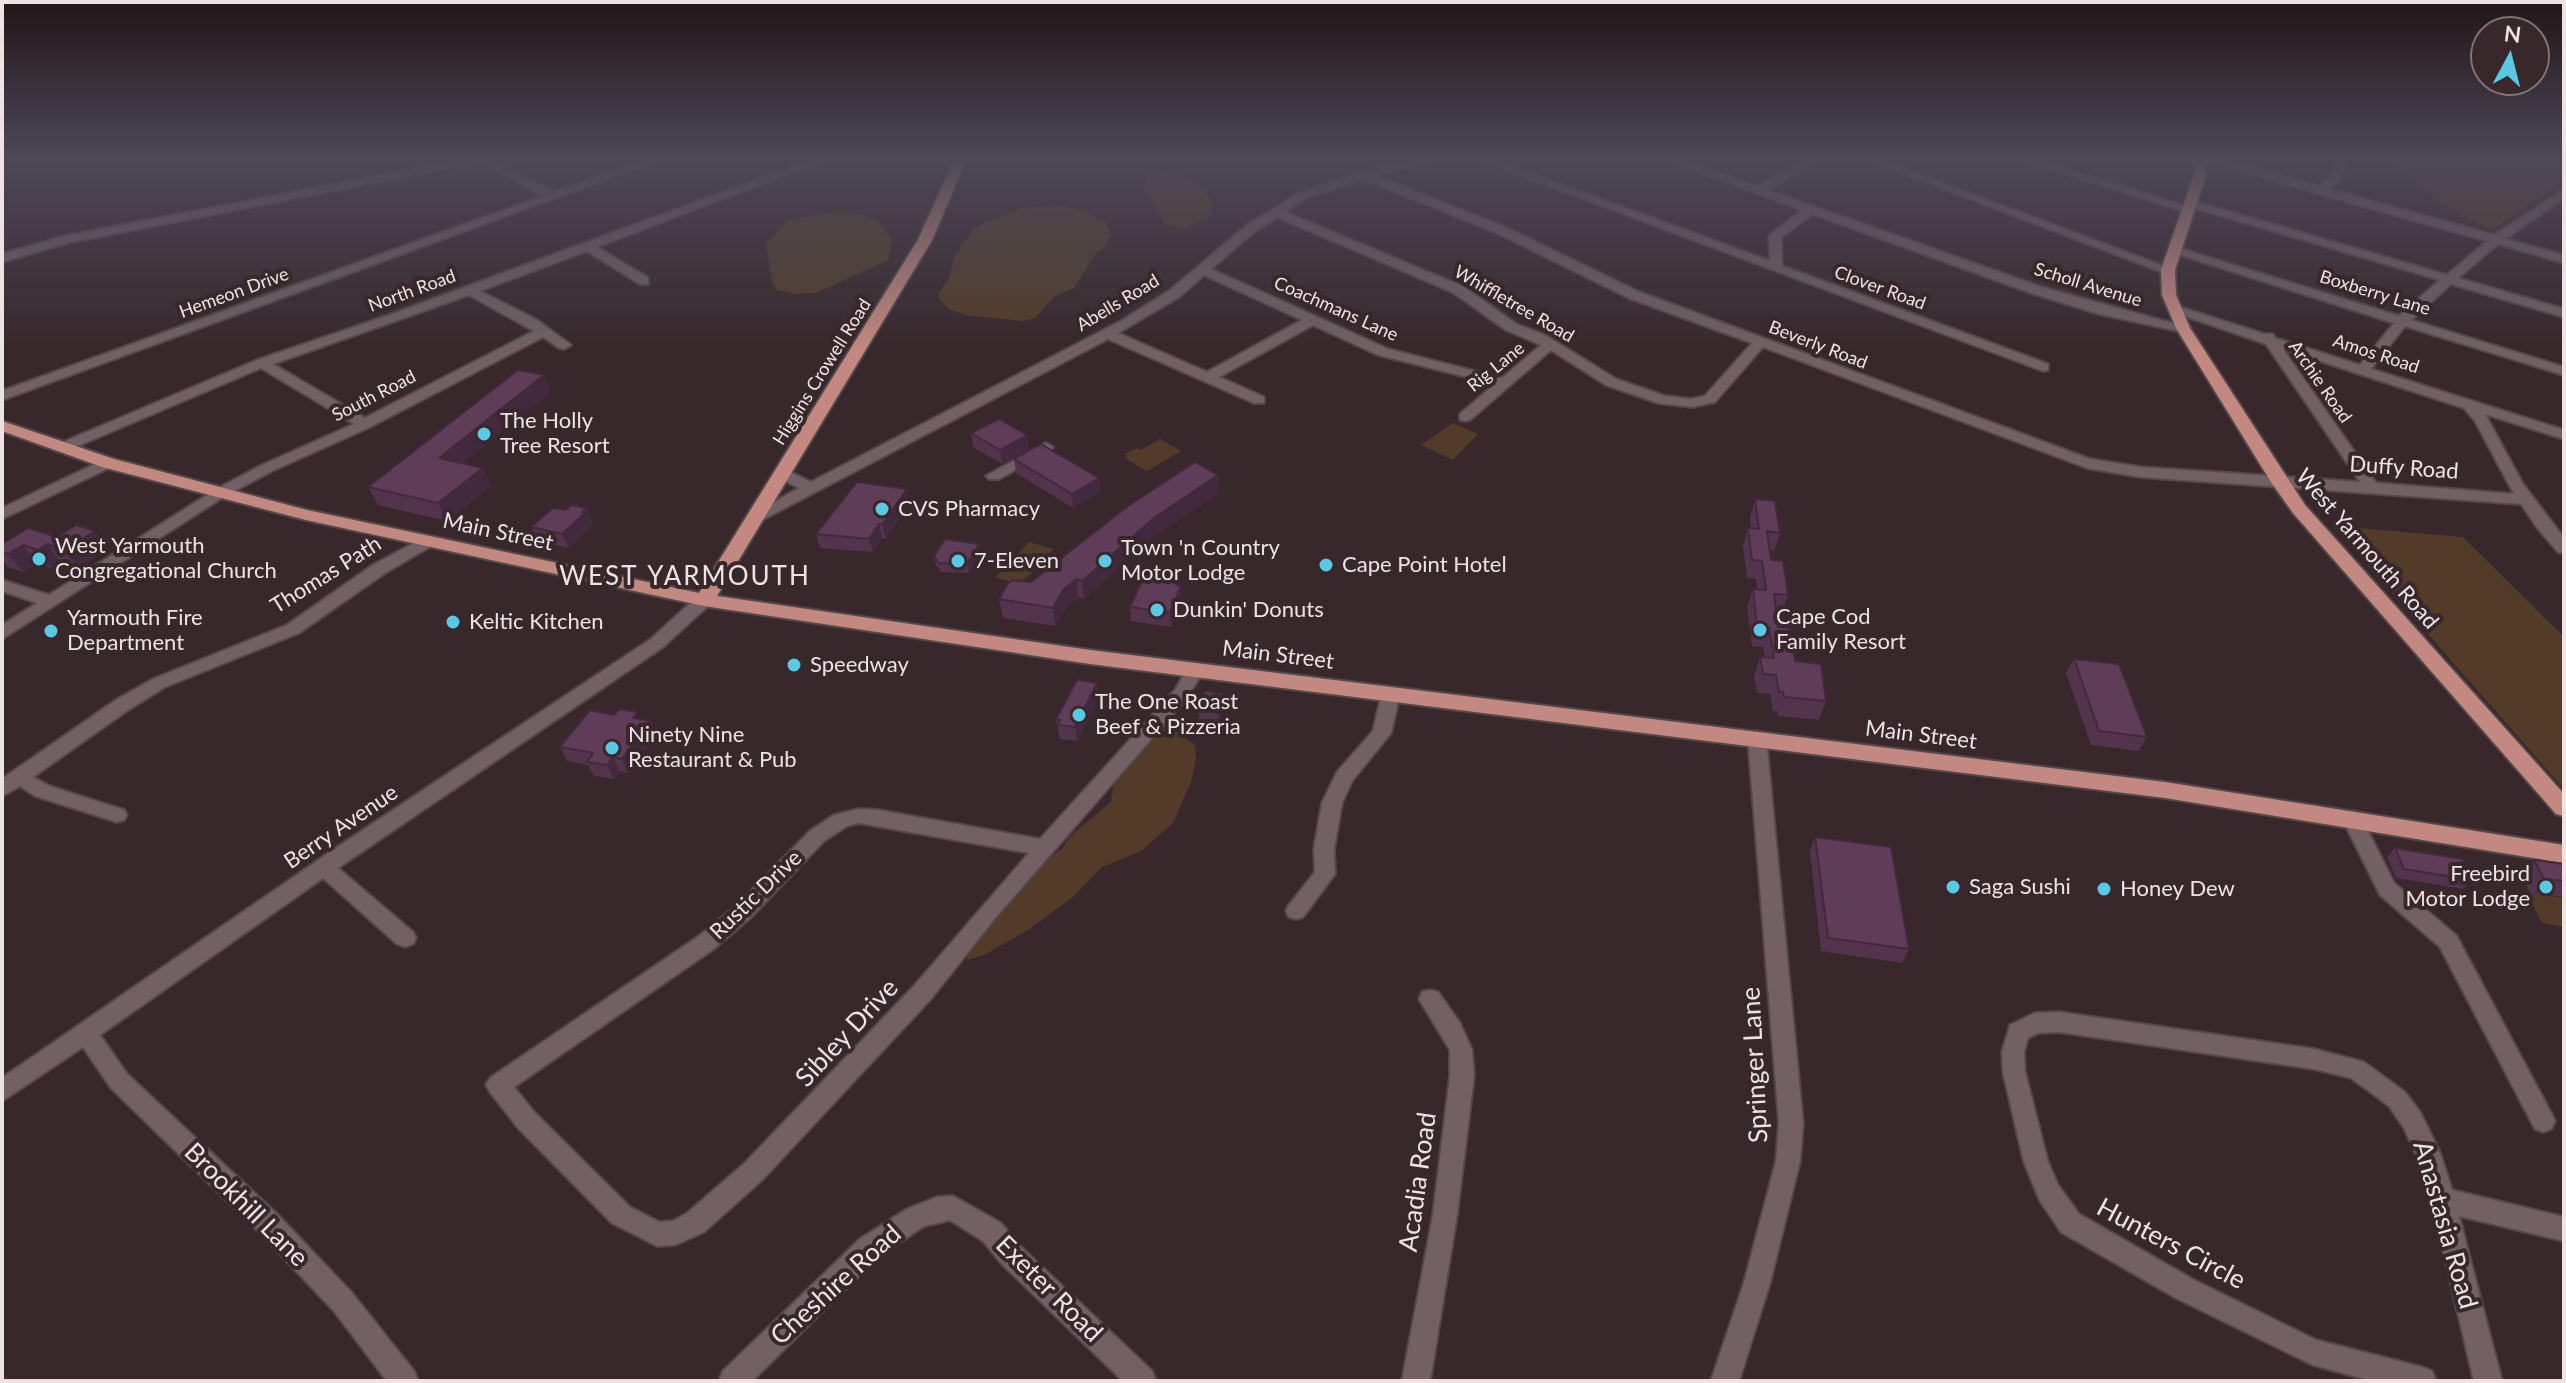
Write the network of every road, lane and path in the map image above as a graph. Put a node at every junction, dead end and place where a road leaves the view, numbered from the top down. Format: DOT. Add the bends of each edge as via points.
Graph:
graph roads {
  1 [pos="149,223"];
  2 [pos="479,223"];
  3 [pos="651,223"];
  4 [pos="933,223"];
  5 [pos="1261,223"];
  6 [pos="1300,223"];
  7 [pos="1482,223"];
  8 [pos="1654,223"];
  9 [pos="1793,223"];
  10 [pos="1850,223"];
  11 [pos="2041,223"];
  12 [pos="2182,223"];
  13 [pos="2245,223"];
  14 [pos="2432,223"];
  15 [pos="2523,223"];
  16 [pos="2495,240"];
  17 [pos="588,246"];
  18 [pos="2174,251"];
  19 [pos="2,258"];
  20 [pos="2564,259"];
  21 [pos="1776,268"];
  22 [pos="1204,270"];
  23 [pos="2168,270"];
  24 [pos="2448,280"];
  25 [pos="644,281"];
  26 [pos="469,290"];
  27 [pos="2175,310"];
  28 [pos="2564,313"];
  29 [pos="1313,319"];
  30 [pos="2403,320"];
  31 [pos="2183,328"];
  32 [pos="544,331"];
  33 [pos="1108,334"];
  34 [pos="2268,337"];
  35 [pos="1760,342"];
  36 [pos="564,345"];
  37 [pos="1549,345"];
  38 [pos="262,363"];
  39 [pos="2043,367"];
  40 [pos="2364,369"];
  41 [pos="2564,371"];
  42 [pos="1207,378"];
  43 [pos="1503,382"];
  44 [pos="2,396"];
  45 [pos="1259,400"];
  46 [pos="2469,404"];
  47 [pos="1465,417"];
  48 [pos="365,424"];
  49 [pos="2,426"];
  50 [pos="2564,435"];
  51 [pos="1046,447"];
  52 [pos="61,448"];
  53 [pos="108,463"];
  54 [pos="783,474"];
  55 [pos="994,476"];
  56 [pos="2279,482"];
  57 [pos="2371,487"];
  58 [pos="812,489"];
  59 [pos="220,493"];
  60 [pos="2526,500"];
  61 [pos="2,514"];
  62 [pos="756,517"];
  63 [pos="427,541"];
  64 [pos="2564,548"];
  65 [pos="2,585"];
  66 [pos="704,600"];
  67 [pos="51,602"];
  68 [pos="2,633"];
  69 [pos="1195,670"];
  70 [pos="1391,693"];
  71 [pos="1757,738"];
  72 [pos="19,777"];
  73 [pos="2,789"];
  74 [pos="2564,808"];
  75 [pos="117,815"];
  76 [pos="2352,818"];
  77 [pos="1045,848"];
  78 [pos="2564,854"];
  79 [pos="324,867"];
  80 [pos="1296,911"];
  81 [pos="405,938"];
  82 [pos="1430,999"];
  83 [pos="87,1032"];
  84 [pos="2378,1082"];
  85 [pos="498,1085"];
  86 [pos="2,1091"];
  87 [pos="2543,1121"];
  88 [pos="2443,1200"];
  89 [pos="950,1208"];
  90 [pos="2564,1229"];
  91 [pos="404,1381"];
  92 [pos="733,1381"];
  93 [pos="1142,1381"];
  94 [pos="1416,1381"];
  95 [pos="1725,1381"];
  96 [pos="2422,1381"];
  97 [pos="2488,1381"];
  1 -- 19 [label="street"];
  2 -- 44 [label="street, Hemeon Drive"];
  3 -- 17 [label="street, North Road"];
  4 -- 54 [label="main road, Higgins Crowell Road"];
  5 -- 22 [label="street, Abells Road"];
  6 -- 37 [label="street, Whiffletree Road" via="1459,290 1511,327"];
  7 -- 35 [label="street, Beverly Road" via="1634,295"];
  8 -- 21 [label="street, Clover Road"];
  9 -- 21 [label="street" via="1775,236"];
  10 -- 31 [label="street, Scholl Avenue" via="2081,304"];
  11 -- 23 [label="street"];
  12 -- 18 [label="main road, West Yarmouth Road"];
  13 -- 24 [label="street"];
  14 -- 16 [label="street"];
  15 -- 16 [label="street"];
  16 -- 20 [label="street"];
  16 -- 24 [label="street"];
  17 -- 25 [label="street"];
  17 -- 26 [label="street, North Road"];
  18 -- 23 [label="main road, West Yarmouth Road"];
  18 -- 30 [label="street, Boxberry Lane"];
  21 -- 39 [label="street, Clover Road"];
  22 -- 29 [label="street, Coachmans Lane"];
  22 -- 33 [label="street, Abells Road"];
  23 -- 27 [label="main road, West Yarmouth Road"];
  24 -- 28 [label="street"];
  24 -- 30 [label="street"];
  26 -- 32 [label="street"];
  26 -- 38 [label="street, North Road"];
  27 -- 31 [label="main road, West Yarmouth Road"];
  27 -- 34 [label="street, Amos Road"];
  29 -- 42 [label="street"];
  29 -- 43 [label="street, Coachmans Lane" via="1383,352"];
  30 -- 40 [label="street"];
  30 -- 41 [label="street, Boxberry Lane"];
  31 -- 56 [label="main road, West Yarmouth Road"];
  32 -- 36 [label="street"];
  32 -- 48 [label="street, South Road"];
  33 -- 42 [label="street"];
  33 -- 58 [label="street, Abells Road"];
  34 -- 40 [label="street, Amos Road"];
  34 -- 57 [label="street, Archie Road"];
  35 -- 37 [label="street, Whiffletree Road" via="1710,399 1692,403 1663,400 1611,382"];
  35 -- 56 [label="street, Beverly Road" via="2087,463"];
  37 -- 43 [label="street, Rig Lane"];
  38 -- 48 [label="street"];
  38 -- 52 [label="street, North Road"];
  40 -- 46 [label="street, Amos Road"];
  42 -- 45 [label="street"];
  43 -- 47 [label="street, Rig Lane"];
  46 -- 50 [label="street, Amos Road"];
  46 -- 60 [label="street"];
  48 -- 59 [label="street, South Road"];
  49 -- 52 [label="main road, Main Street"];
  51 -- 55 [label="street"];
  52 -- 53 [label="main road, Main Street"];
  53 -- 59 [label="main road, Main Street"];
  53 -- 61 [label="street"];
  54 -- 58 [label="street"];
  54 -- 62 [label="main road, Higgins Crowell Road"];
  56 -- 57 [label="street, Duffy Road"];
  56 -- 74 [label="main road, West Yarmouth Road"];
  57 -- 60 [label="street, Duffy Road"];
  58 -- 62 [label="street, Abells Road"];
  59 -- 63 [label="main road, Main Street"];
  59 -- 67 [label="street, South Road"];
  60 -- 64 [label="street"];
  62 -- 66 [label="main road, Higgins Crowell Road"];
  63 -- 66 [label="main road, Main Street"];
  63 -- 72 [label="street, Thomas Path" via="293,629 159,683"];
  65 -- 67 [label="street"];
  66 -- 69 [label="main road, Main Street"];
  66 -- 79 [label="street, Berry Avenue" via="657,643"];
  67 -- 68 [label="street, South Road"];
  69 -- 70 [label="main road, Main Street"];
  69 -- 77 [label="street, Sibley Drive" via="1156,724"];
  70 -- 71 [label="main road, Main Street"];
  70 -- 80 [label="street" via="1382,733 1344,777 1332,803 1325,874"];
  71 -- 76 [label="main road, Main Street"];
  71 -- 95 [label="street, Springer Lane" via="1791,1123 1788,1161 1757,1283"];
  72 -- 73 [label="street, Thomas Path"];
  72 -- 75 [label="street" via="42,791"];
  76 -- 78 [label="main road, Main Street"];
  76 -- 87 [label="street" via="2387,889 2448,941"];
  77 -- 85 [label="street, Rustic Drive" via="878,817 841,820 817,836 707,942"];
  77 -- 85 [label="street, Sibley Drive" via="922,993 754,1171 713,1209 675,1233 657,1234 621,1215"];
  79 -- 81 [label="street"];
  79 -- 83 [label="street, Berry Avenue"];
  82 -- 94 [label="street, Acadia Road" via="1461,1050 1462,1076"];
  83 -- 86 [label="street, Berry Avenue"];
  83 -- 91 [label="street, Brookhill Lane" via="119,1081 268,1223 343,1302"];
  84 -- 88 [label="street, Anastasia Road" via="2412,1120"];
  84 -- 96 [label="street, Hunters Circle" via="2356,1069 2314,1059 2059,1022 2035,1023 2018,1032 2013,1052 2036,1162 2070,1223 2185,1289 2313,1352"];
  88 -- 90 [label="street"];
  88 -- 97 [label="street, Anastasia Road"];
  89 -- 92 [label="street, Cheshire Road" via="916,1217 869,1248"];
  89 -- 93 [label="street, Exeter Road" via="992,1232"];
}
